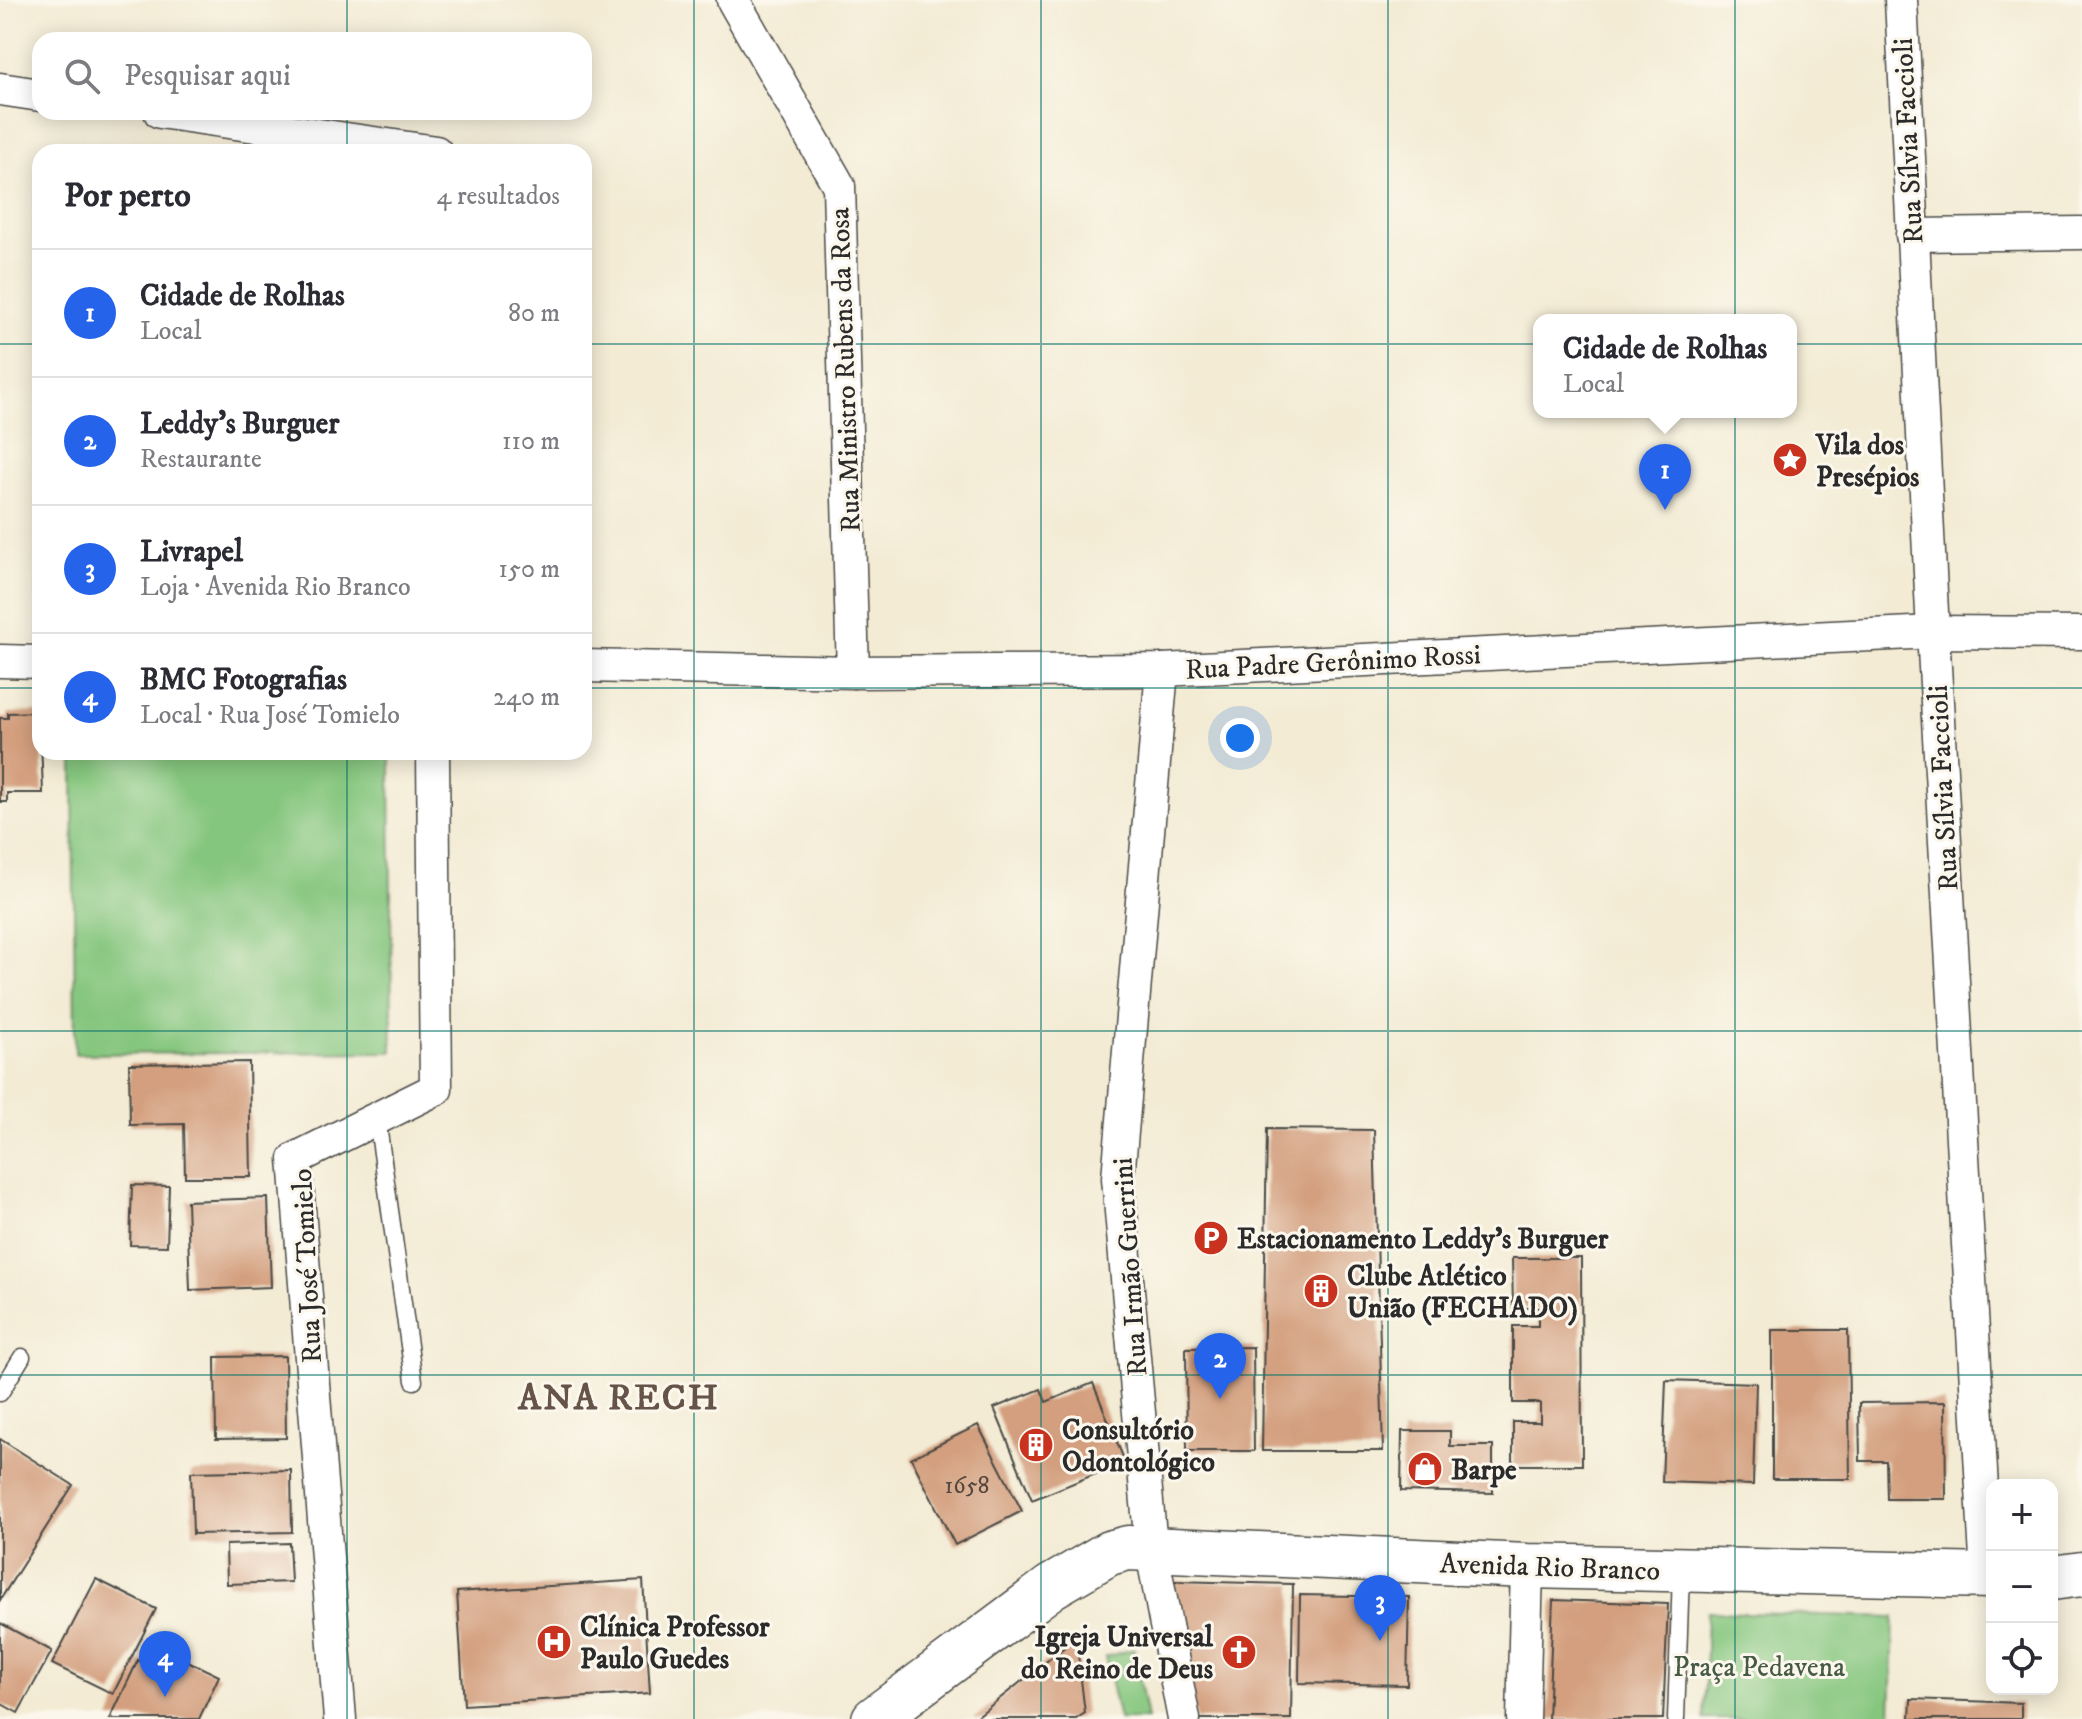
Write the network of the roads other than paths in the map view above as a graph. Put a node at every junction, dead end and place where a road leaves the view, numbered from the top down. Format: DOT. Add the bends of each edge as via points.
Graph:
graph roads {
  1 [pos="733,0"];
  2 [pos="1901,0"];
  3 [pos="0,89"];
  4 [pos="32,94"];
  5 [pos="215,120"];
  6 [pos="381,144"];
  7 [pos="2082,233"];
  8 [pos="1912,235"];
  9 [pos="1933,632"];
  10 [pos="2082,633"];
  11 [pos="0,661"];
  12 [pos="32,662"];
  13 [pos="592,666"];
  14 [pos="1162,670"];
  15 [pos="853,672"];
  16 [pos="433,760"];
  17 [pos="377,1118"];
  18 [pos="22,1357"];
  19 [pos="414,1381"];
  20 [pos="0,1393"];
  21 [pos="1151,1547"];
  22 [pos="1988,1551"];
  23 [pos="1527,1566"];
  24 [pos="1681,1571"];
  25 [pos="2082,1574"];
  26 [pos="1986,1576"];
  27 [pos="2058,1577"];
  28 [pos="340,1719"];
  29 [pos="874,1719"];
  30 [pos="1184,1719"];
  31 [pos="1523,1719"];
  32 [pos="1676,1719"];
  1 -- 15 [label="street, Rua Ministro Rubens da Rosa" via="839,186"];
  2 -- 8 [label="street, Rua Sílvia Faccioli"];
  3 -- 4 [label="street"];
  5 -- 6 [label="street"];
  7 -- 8 [label="street"];
  8 -- 9 [label="street, Rua Sílvia Faccioli"];
  9 -- 10 [label="street, Rua Padre Gerônimo Rossi"];
  9 -- 14 [label="street, Rua Padre Gerônimo Rossi"];
  9 -- 22 [label="street, Rua Sílvia Faccioli"];
  11 -- 12 [label="street"];
  13 -- 15 [label="street, Rua Padre Gerônimo Rossi"];
  14 -- 15 [label="street, Rua Padre Gerônimo Rossi"];
  14 -- 21 [label="street, Rua Irmão Guerrini" via="1118,1178"];
  16 -- 17 [label="street, Rua José Tomielo" via="436,1089"];
  17 -- 19 [label="lane"];
  17 -- 28 [label="street, Rua José Tomielo" via="295,1159"];
  18 -- 20 [label="lane"];
  21 -- 23 [label="main road, Avenida Rio Branco"];
  21 -- 29 [label="main road, Avenida Rio Branco" via="1109,1553 1075,1572"];
  21 -- 30 [label="street, Rua Irmão Guerrini"];
  23 -- 24 [label="main road, Avenida Rio Branco"];
  23 -- 31 [label="street"];
  24 -- 26 [label="main road, Avenida Rio Branco"];
  24 -- 32 [label="lane"];
  25 -- 27 [label="main road"];
}
